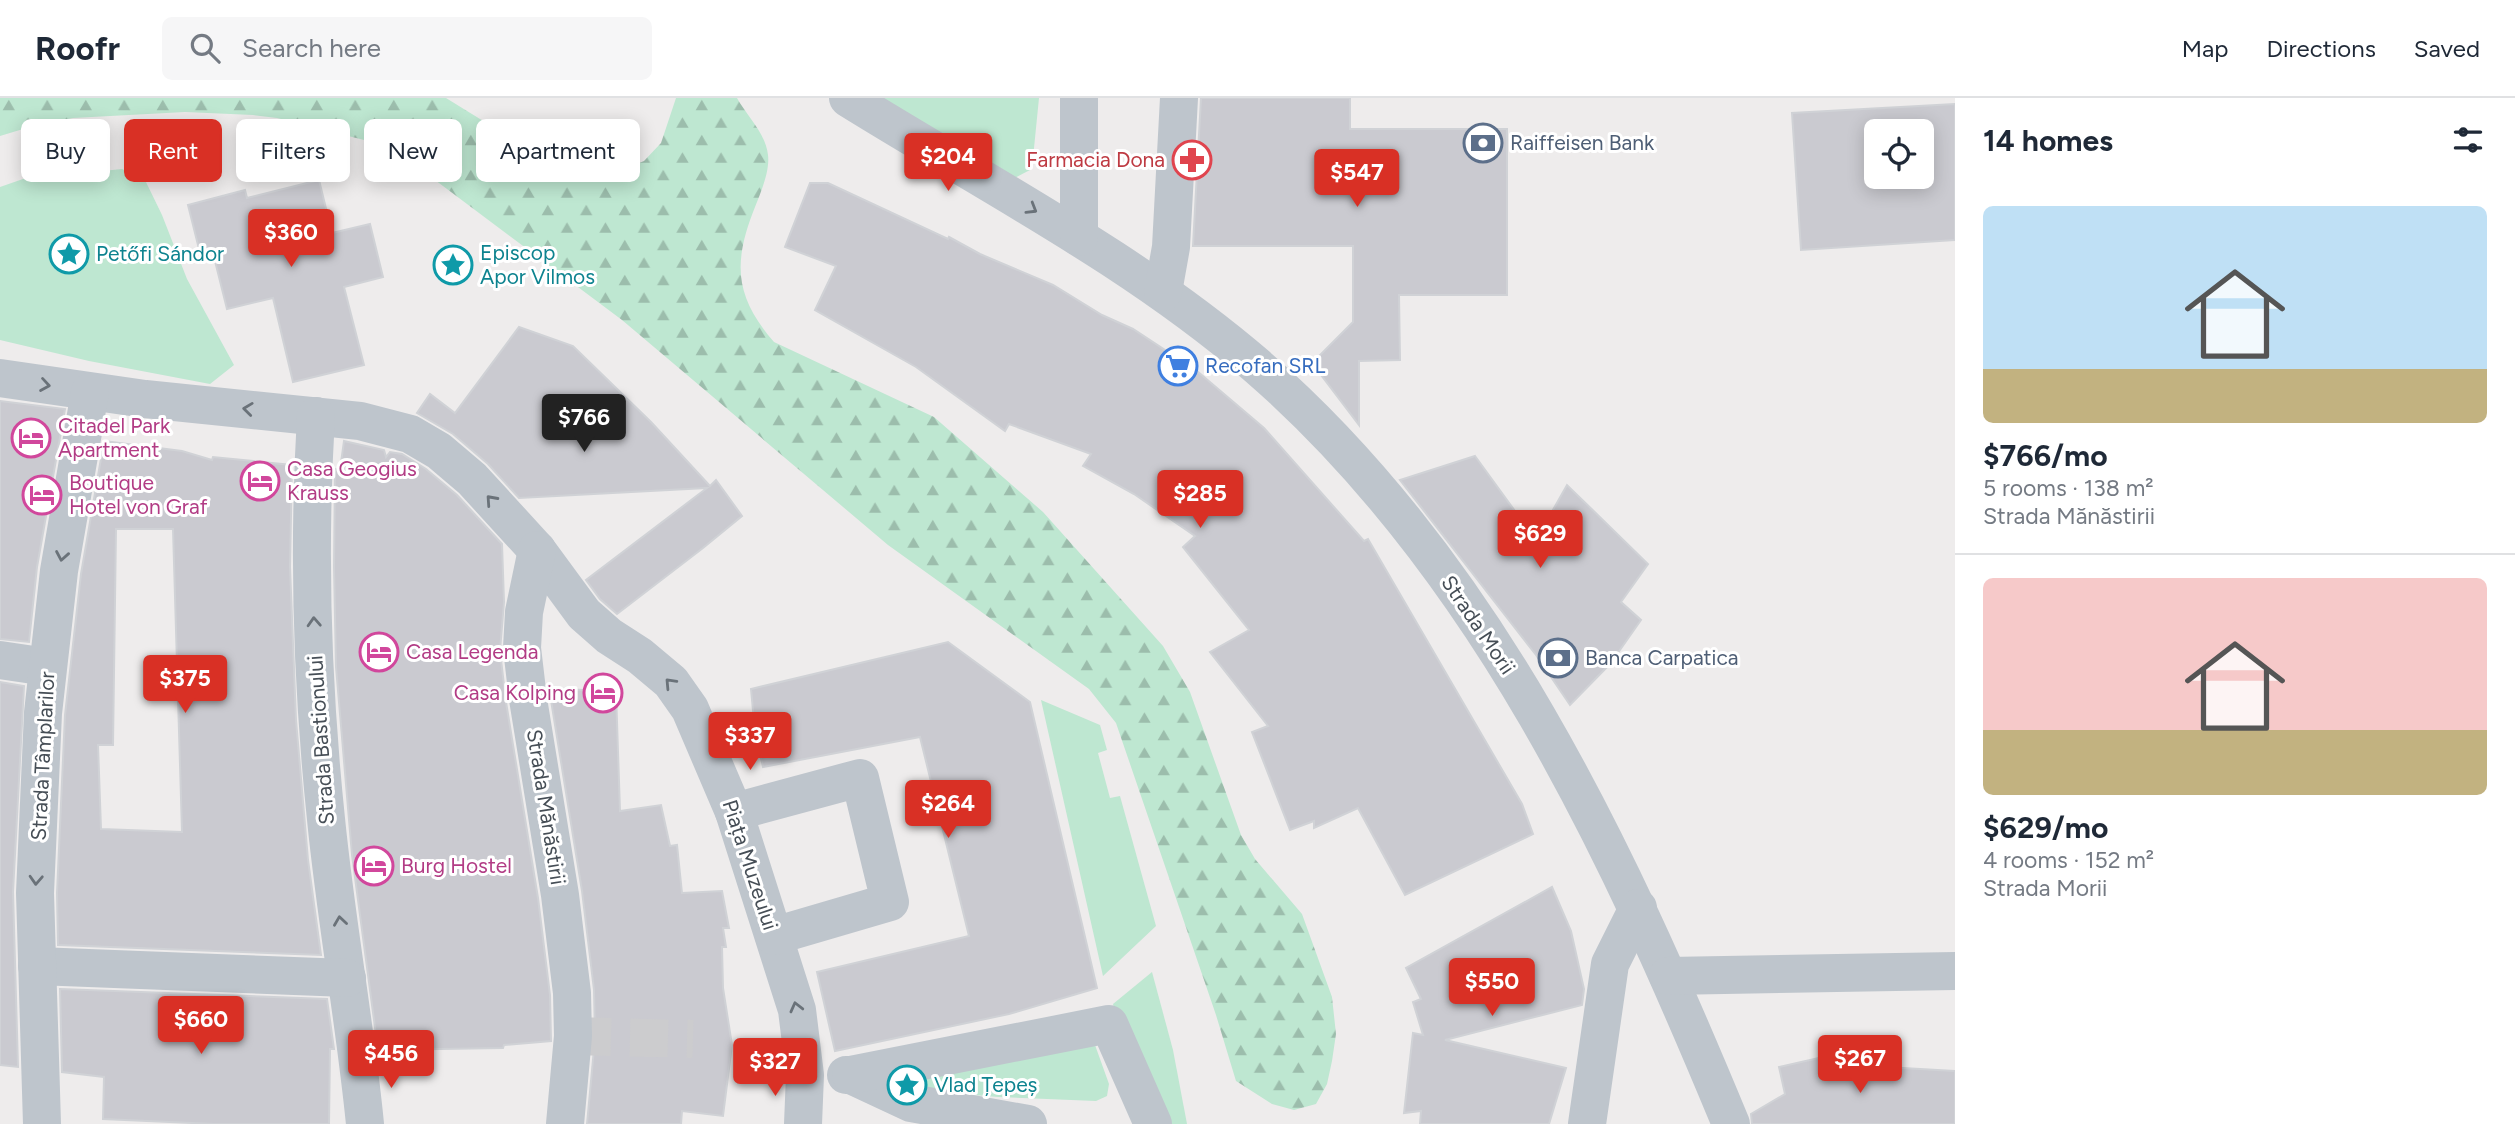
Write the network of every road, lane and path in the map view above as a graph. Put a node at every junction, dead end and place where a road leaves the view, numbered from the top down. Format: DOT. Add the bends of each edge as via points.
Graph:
graph roads {
  1 [pos="848,98"];
  2 [pos="1079,98"];
  3 [pos="1179,98"];
  4 [pos="1079,237"];
  5 [pos="1163,292"];
  6 [pos="0,378"];
  7 [pos="90,392"];
  8 [pos="316,416"];
  9 [pos="537,550"];
  10 [pos="0,660"];
  11 [pos="47,667"];
  12 [pos="734,811"];
  13 [pos="1638,908"];
  14 [pos="774,936"];
  15 [pos="37,966"];
  16 [pos="1955,971"];
  17 [pos="1668,976"];
  18 [pos="347,978"];
  19 [pos="805,1074"];
  20 [pos="851,1075"];
  21 [pos="42,1124"];
  22 [pos="365,1124"];
  23 [pos="565,1124"];
  24 [pos="803,1124"];
  25 [pos="1028,1124"];
  26 [pos="1153,1124"];
  27 [pos="1587,1124"];
  28 [pos="1731,1124"];
  1 -- 4 [label="street, Strada Morii, one-way"];
  2 -- 4 [label="street"];
  3 -- 5 [label="street" via="1171,247"];
  4 -- 5 [label="street, Strada Morii"];
  5 -- 13 [label="street, Strada Morii" via="1293,399 1340,446 1421,543 1488,635 1542,724"];
  6 -- 7 [label="street, one-way"];
  8 -- 7 [label="street, one-way"];
  7 -- 11 [label="street, Strada Tâmplarilor, one-way"];
  9 -- 8 [label="street, one-way" via="472,479 439,451 394,428"];
  18 -- 8 [label="street, Strada Bastionului, one-way" via="326,821 317,691 311,508"];
  12 -- 9 [label="street, Piața Muzeului, one-way" via="691,709 671,682 584,614"];
  9 -- 23 [label="street, Strada Mănăstirii" via="522,648 572,993 573,1047"];
  10 -- 11 [label="street"];
  11 -- 15 [label="street, Strada Tâmplarilor, one-way" via="35,893"];
  12 -- 14 [label="street, Piața Muzeului"];
  12 -- 14 [label="street" via="860,778 890,902"];
  13 -- 17 [label="street, Strada Morii"];
  13 -- 27 [label="street" via="1610,964"];
  19 -- 14 [label="street, Piața Muzeului, one-way" via="797,1010"];
  15 -- 18 [label="street"];
  15 -- 21 [label="street, Strada Tâmplarilor"];
  16 -- 17 [label="street"];
  17 -- 28 [label="street, Strada Morii"];
  18 -- 22 [label="street, Strada Bastionului"];
  19 -- 20 [label="street"];
  19 -- 24 [label="street, Piața Muzeului"];
  20 -- 25 [label="street" via="911,1103"];
  20 -- 26 [label="street" via="1109,1024"];
}
